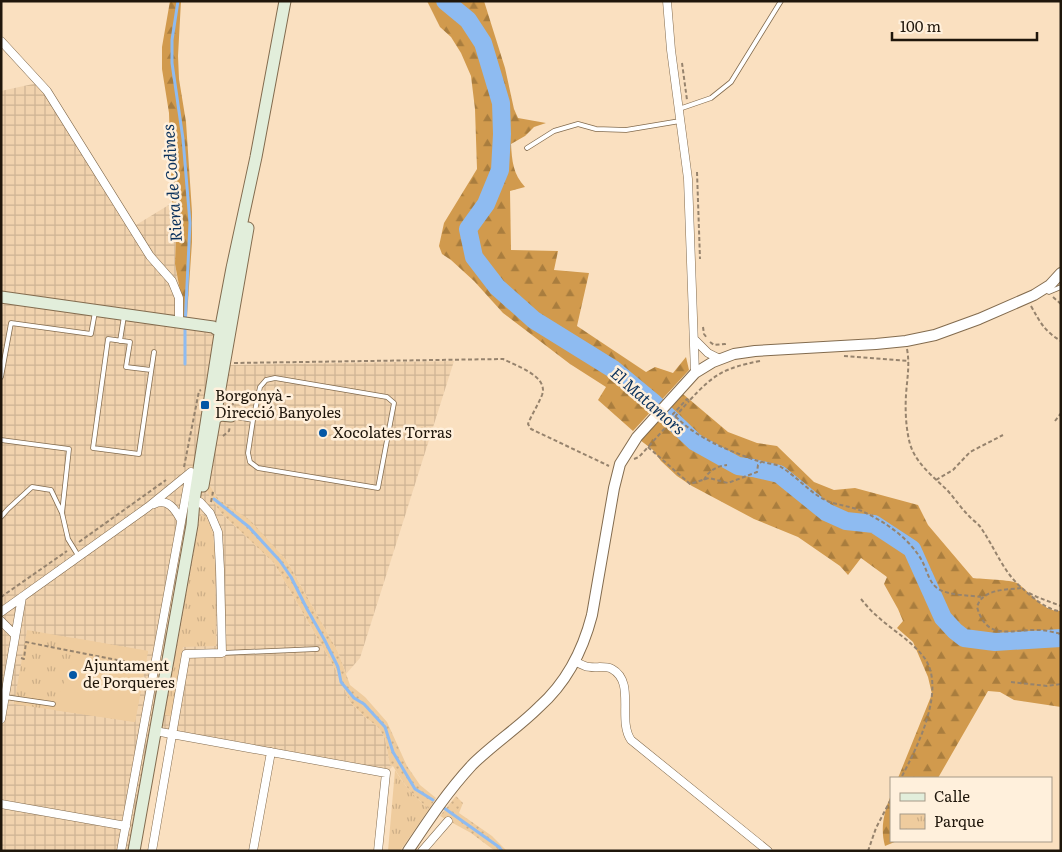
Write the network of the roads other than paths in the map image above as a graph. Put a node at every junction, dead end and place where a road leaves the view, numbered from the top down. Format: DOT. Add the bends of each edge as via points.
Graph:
graph roads {
  1 [pos="284,1"];
  2 [pos="667,1"];
  3 [pos="781,1"];
  4 [pos="1,41"];
  5 [pos="679,109"];
  6 [pos="680,121"];
  7 [pos="527,148"];
  8 [pos="256,157"];
  9 [pos="244,254"];
  10 [pos="1061,273"];
  11 [pos="1061,287"];
  12 [pos="1046,291"];
  13 [pos="4,297"];
  14 [pos="95,310"];
  15 [pos="124,315"];
  16 [pos="179,323"];
  17 [pos="219,328"];
  18 [pos="694,340"];
  19 [pos="120,341"];
  20 [pos="154,352"];
  21 [pos="720,359"];
  22 [pos="216,365"];
  23 [pos="151,370"];
  24 [pos="696,373"];
  25 [pos="1,377"];
  26 [pos="222,382"];
  27 [pos="221,415"];
  28 [pos="253,420"];
  29 [pos="1,440"];
  30 [pos="200,463"];
  31 [pos="187,470"];
  32 [pos="200,502"];
  33 [pos="148,507"];
  34 [pos="62,513"];
  35 [pos="1,517"];
  36 [pos="181,520"];
  37 [pos="192,525"];
  38 [pos="79,557"];
  39 [pos="22,597"];
  40 [pos="1,612"];
  41 [pos="1,621"];
  42 [pos="15,635"];
  43 [pos="317,649"];
  44 [pos="222,653"];
  45 [pos="575,661"];
  46 [pos="5,697"];
  47 [pos="53,704"];
  48 [pos="1,719"];
  49 [pos="155,731"];
  50 [pos="172,734"];
  51 [pos="271,752"];
  52 [pos="1,804"];
  53 [pos="448,820"];
  54 [pos="126,826"];
  55 [pos="121,851"];
  56 [pos="134,851"];
  57 [pos="152,851"];
  58 [pos="253,851"];
  59 [pos="378,851"];
  60 [pos="408,851"];
  61 [pos="422,851"];
  62 [pos="768,851"];
  1 -- 8 [label="main road"];
  2 -- 5 [label="street"];
  3 -- 5 [label="lane" via="731,82 711,98"];
  4 -- 16 [label="street" via="47,91 150,256 172,281 179,298"];
  5 -- 6 [label="street"];
  6 -- 7 [label="lane" via="626,130 578,124 554,131"];
  6 -- 18 [label="street" via="689,199"];
  8 -- 9 [label="main road"];
  8 -- 17 [label="main road"];
  9 -- 17 [label="main road" via="234,284 228,321"];
  9 -- 26 [label="main road"];
  10 -- 12 [label="street"];
  11 -- 12 [label="lane"];
  12 -- 21 [label="street" via="963,325 921,338 755,351"];
  13 -- 14 [label="main road"];
  14 -- 15 [label="main road"];
  14 -- 25 [label="lane" via="91,334 11,323"];
  15 -- 16 [label="main road"];
  15 -- 19 [label="lane"];
  16 -- 17 [label="main road"];
  17 -- 22 [label="main road"];
  17 -- 26 [label="main road" via="225,339"];
  18 -- 21 [label="street"];
  18 -- 24 [label="street"];
  19 -- 23 [label="lane" via="130,342 126,367"];
  19 -- 23 [label="lane" via="108,339 93,448 139,454"];
  20 -- 23 [label="lane"];
  21 -- 24 [label="street"];
  22 -- 27 [label="main road" via="214,406"];
  22 -- 30 [label="main road"];
  24 -- 45 [label="street" via="636,437 620,464 592,615"];
  26 -- 27 [label="main road"];
  27 -- 28 [label="lane"];
  27 -- 30 [label="main road" via="212,421"];
  27 -- 32 [label="main road" via="212,441"];
  28 -- 28 [label="lane" via="260,387 266,380 275,378 387,397 394,403 378,488 258,468 250,462 248,453"];
  29 -- 34 [label="lane" via="69,449"];
  30 -- 31 [label="street"];
  30 -- 37 [label="main road"];
  31 -- 33 [label="street"];
  31 -- 36 [label="street"];
  32 -- 37 [label="main road"];
  32 -- 44 [label="street" via="210,513 218,532"];
  33 -- 36 [label="street" via="157,502 169,504"];
  33 -- 38 [label="street"];
  34 -- 35 [label="lane" via="51,490 32,487"];
  34 -- 38 [label="lane" via="68,539"];
  36 -- 54 [label="street"];
  37 -- 49 [label="main road"];
  38 -- 39 [label="street"];
  39 -- 40 [label="street"];
  39 -- 42 [label="street"];
  41 -- 42 [label="street"];
  42 -- 46 [label="street"];
  43 -- 44 [label="lane"];
  44 -- 50 [label="street" via="186,654"];
  45 -- 60 [label="street" via="545,702 479,759 443,800"];
  45 -- 62 [label="street" via="585,667 610,668 618,673 624,683 625,726 631,740"];
  46 -- 47 [label="lane"];
  46 -- 48 [label="street"];
  49 -- 50 [label="street"];
  49 -- 56 [label="main road"];
  50 -- 51 [label="street"];
  50 -- 57 [label="street"];
  51 -- 58 [label="street"];
  51 -- 59 [label="street" via="386,773"];
  52 -- 54 [label="street"];
  53 -- 61 [label="street"];
  54 -- 55 [label="street"];
}
